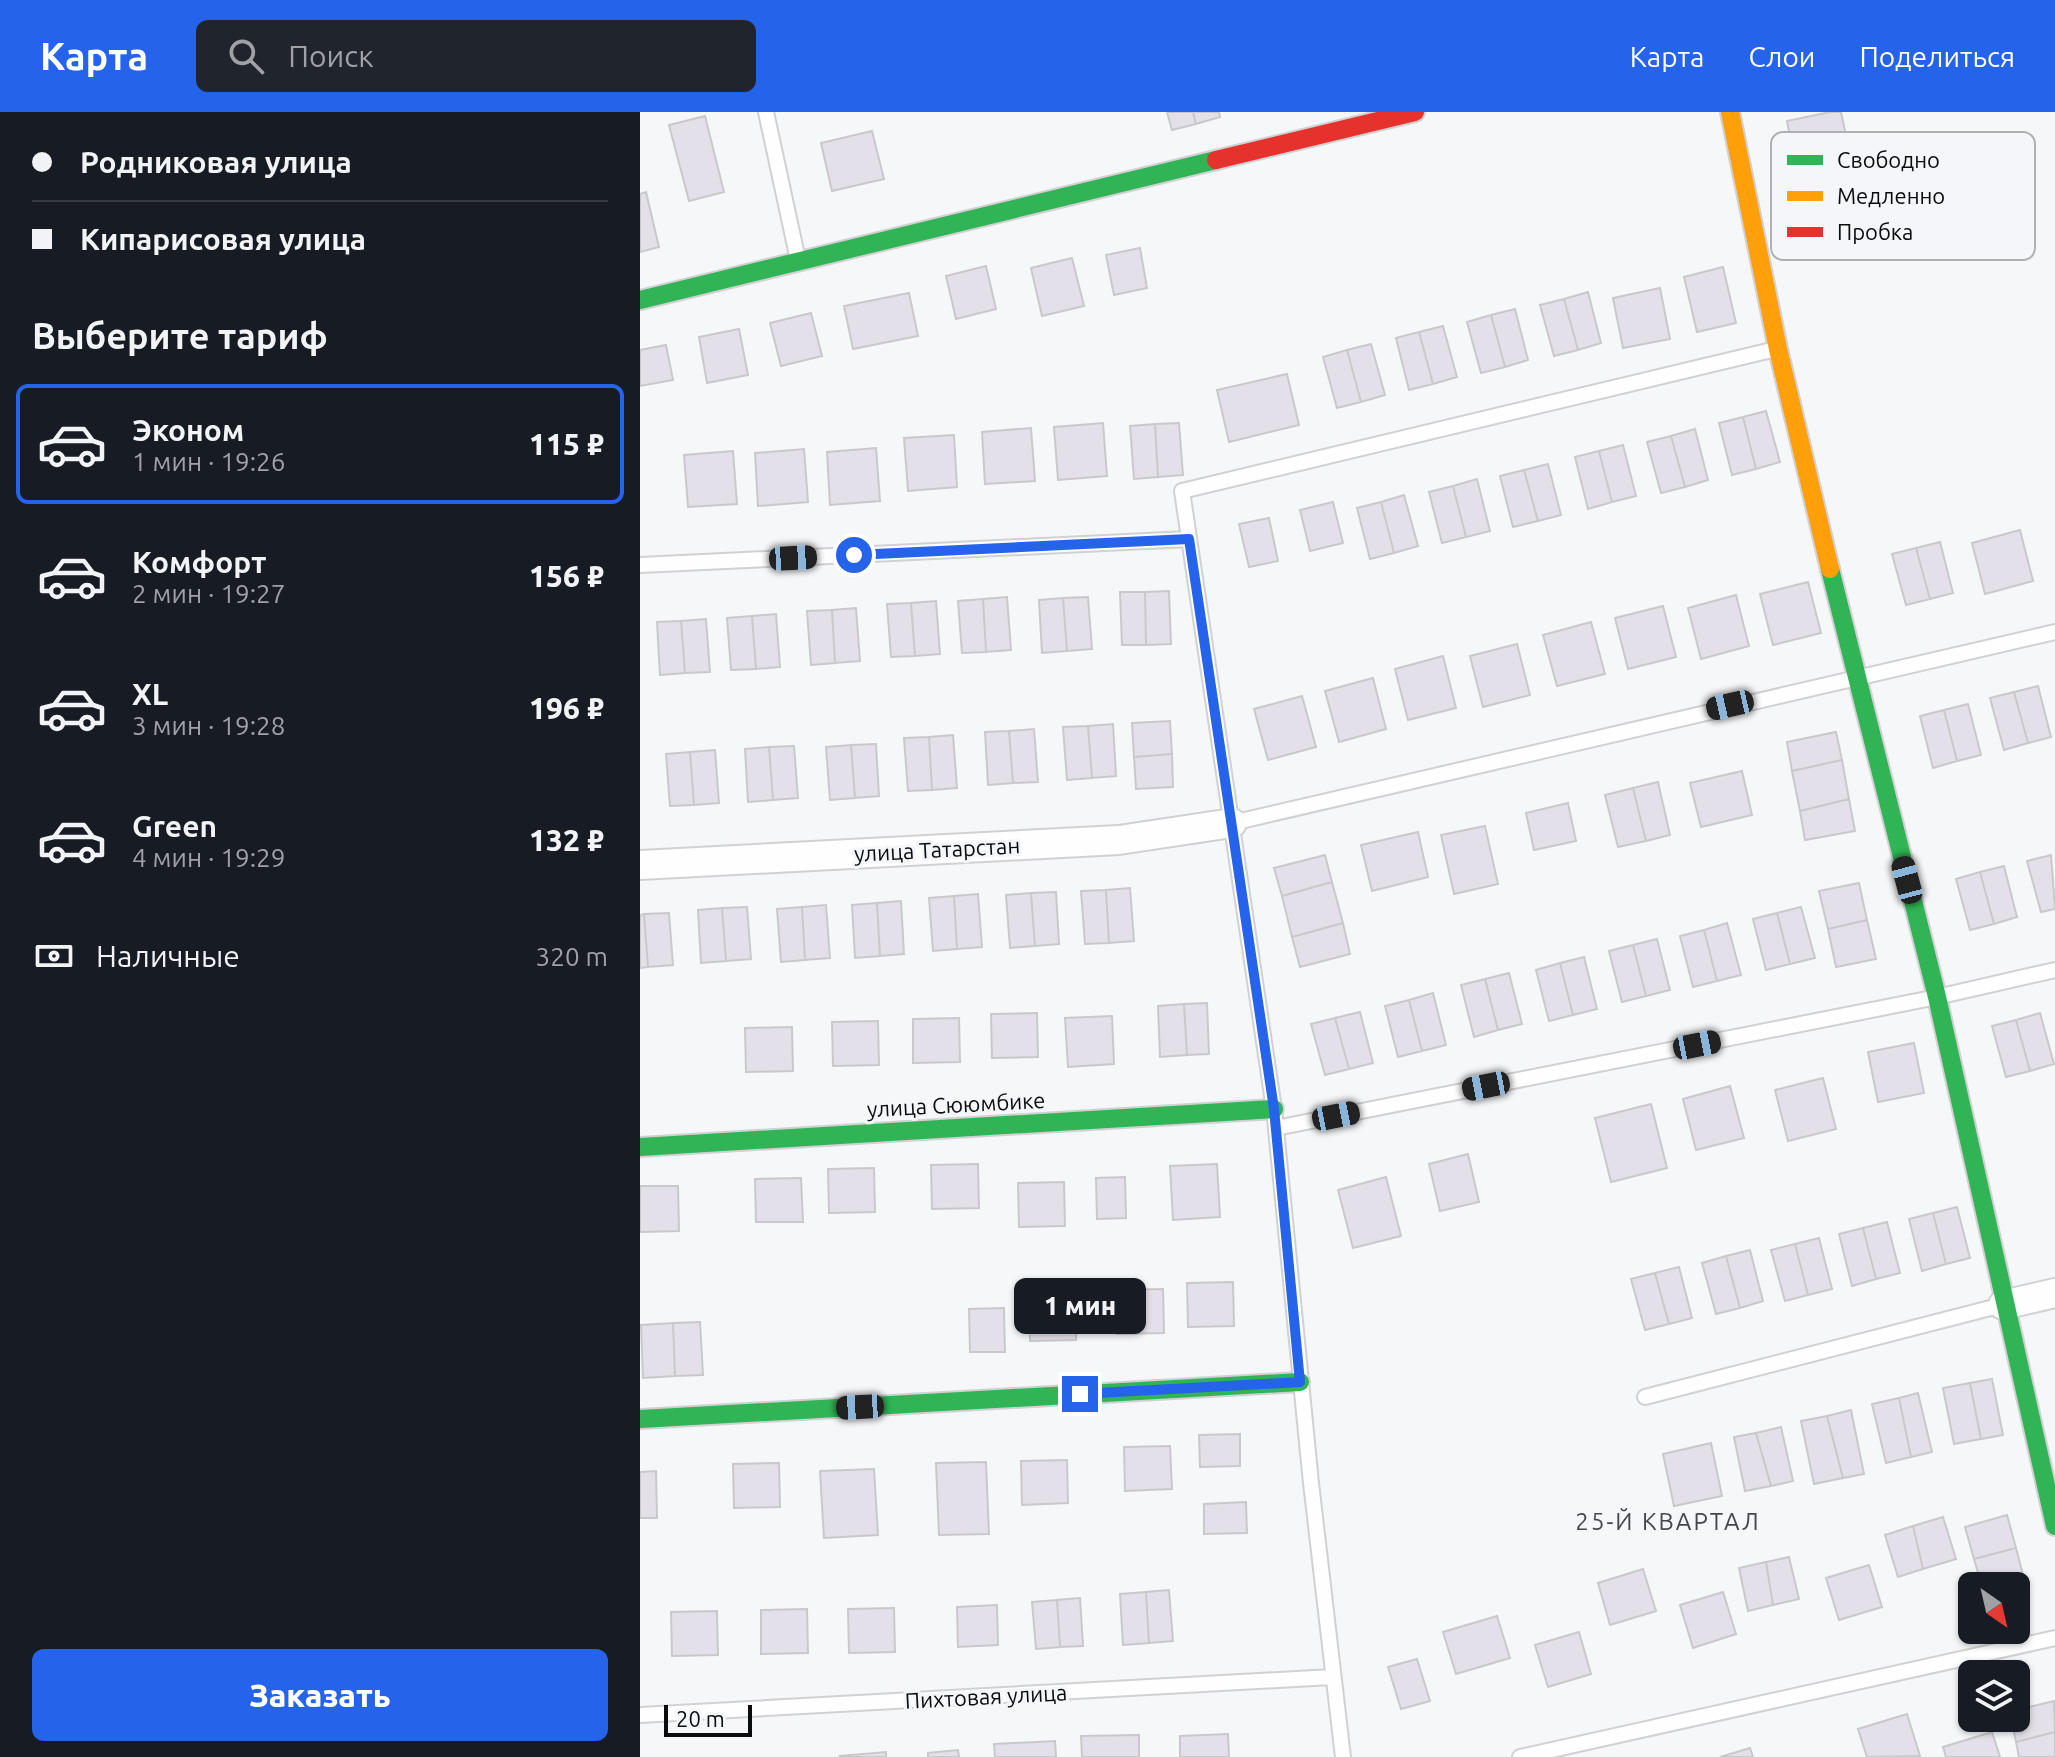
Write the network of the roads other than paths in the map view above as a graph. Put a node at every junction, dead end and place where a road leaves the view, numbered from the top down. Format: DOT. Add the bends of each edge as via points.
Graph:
graph roads {
  1 [pos="766,112"];
  2 [pos="1415,112"];
  3 [pos="1730,112"];
  4 [pos="798,260"];
  5 [pos="640,300"];
  6 [pos="1778,349"];
  7 [pos="1189,539"];
  8 [pos="640,565"];
  9 [pos="2055,632"];
  10 [pos="1855,676"];
  11 [pos="1232,823"];
  12 [pos="640,865"];
  13 [pos="2055,970"];
  14 [pos="1937,997"];
  15 [pos="1275,1119"];
  16 [pos="640,1147"];
  17 [pos="2055,1293"];
  18 [pos="2003,1305"];
  19 [pos="1300,1382"];
  20 [pos="1645,1397"];
  21 [pos="640,1419"];
  22 [pos="2055,1526"];
  23 [pos="2055,1638"];
  24 [pos="1332,1677"];
  25 [pos="640,1715"];
  26 [pos="1343,1757"];
  27 [pos="1520,1757"];
  1 -- 4 [label="lane"];
  2 -- 4 [label="street"];
  3 -- 6 [label="street"];
  4 -- 5 [label="street"];
  6 -- 7 [label="lane" via="1182,491"];
  6 -- 10 [label="street"];
  7 -- 8 [label="lane"];
  7 -- 11 [label="lane"];
  9 -- 10 [label="lane"];
  10 -- 11 [label="lane"];
  10 -- 14 [label="street"];
  11 -- 12 [label="street, улица Татарстан" via="1119,840"];
  11 -- 15 [label="lane"];
  13 -- 14 [label="lane"];
  14 -- 15 [label="lane"];
  14 -- 18 [label="street"];
  15 -- 16 [label="street, улица Сююмбике"];
  15 -- 19 [label="lane"];
  17 -- 18 [label="street"];
  18 -- 20 [label="lane"];
  18 -- 22 [label="street"];
  19 -- 21 [label="street"];
  19 -- 24 [label="lane"];
  23 -- 27 [label="lane"];
  24 -- 25 [label="lane, Пихтовая улица"];
  24 -- 26 [label="lane"];
}
